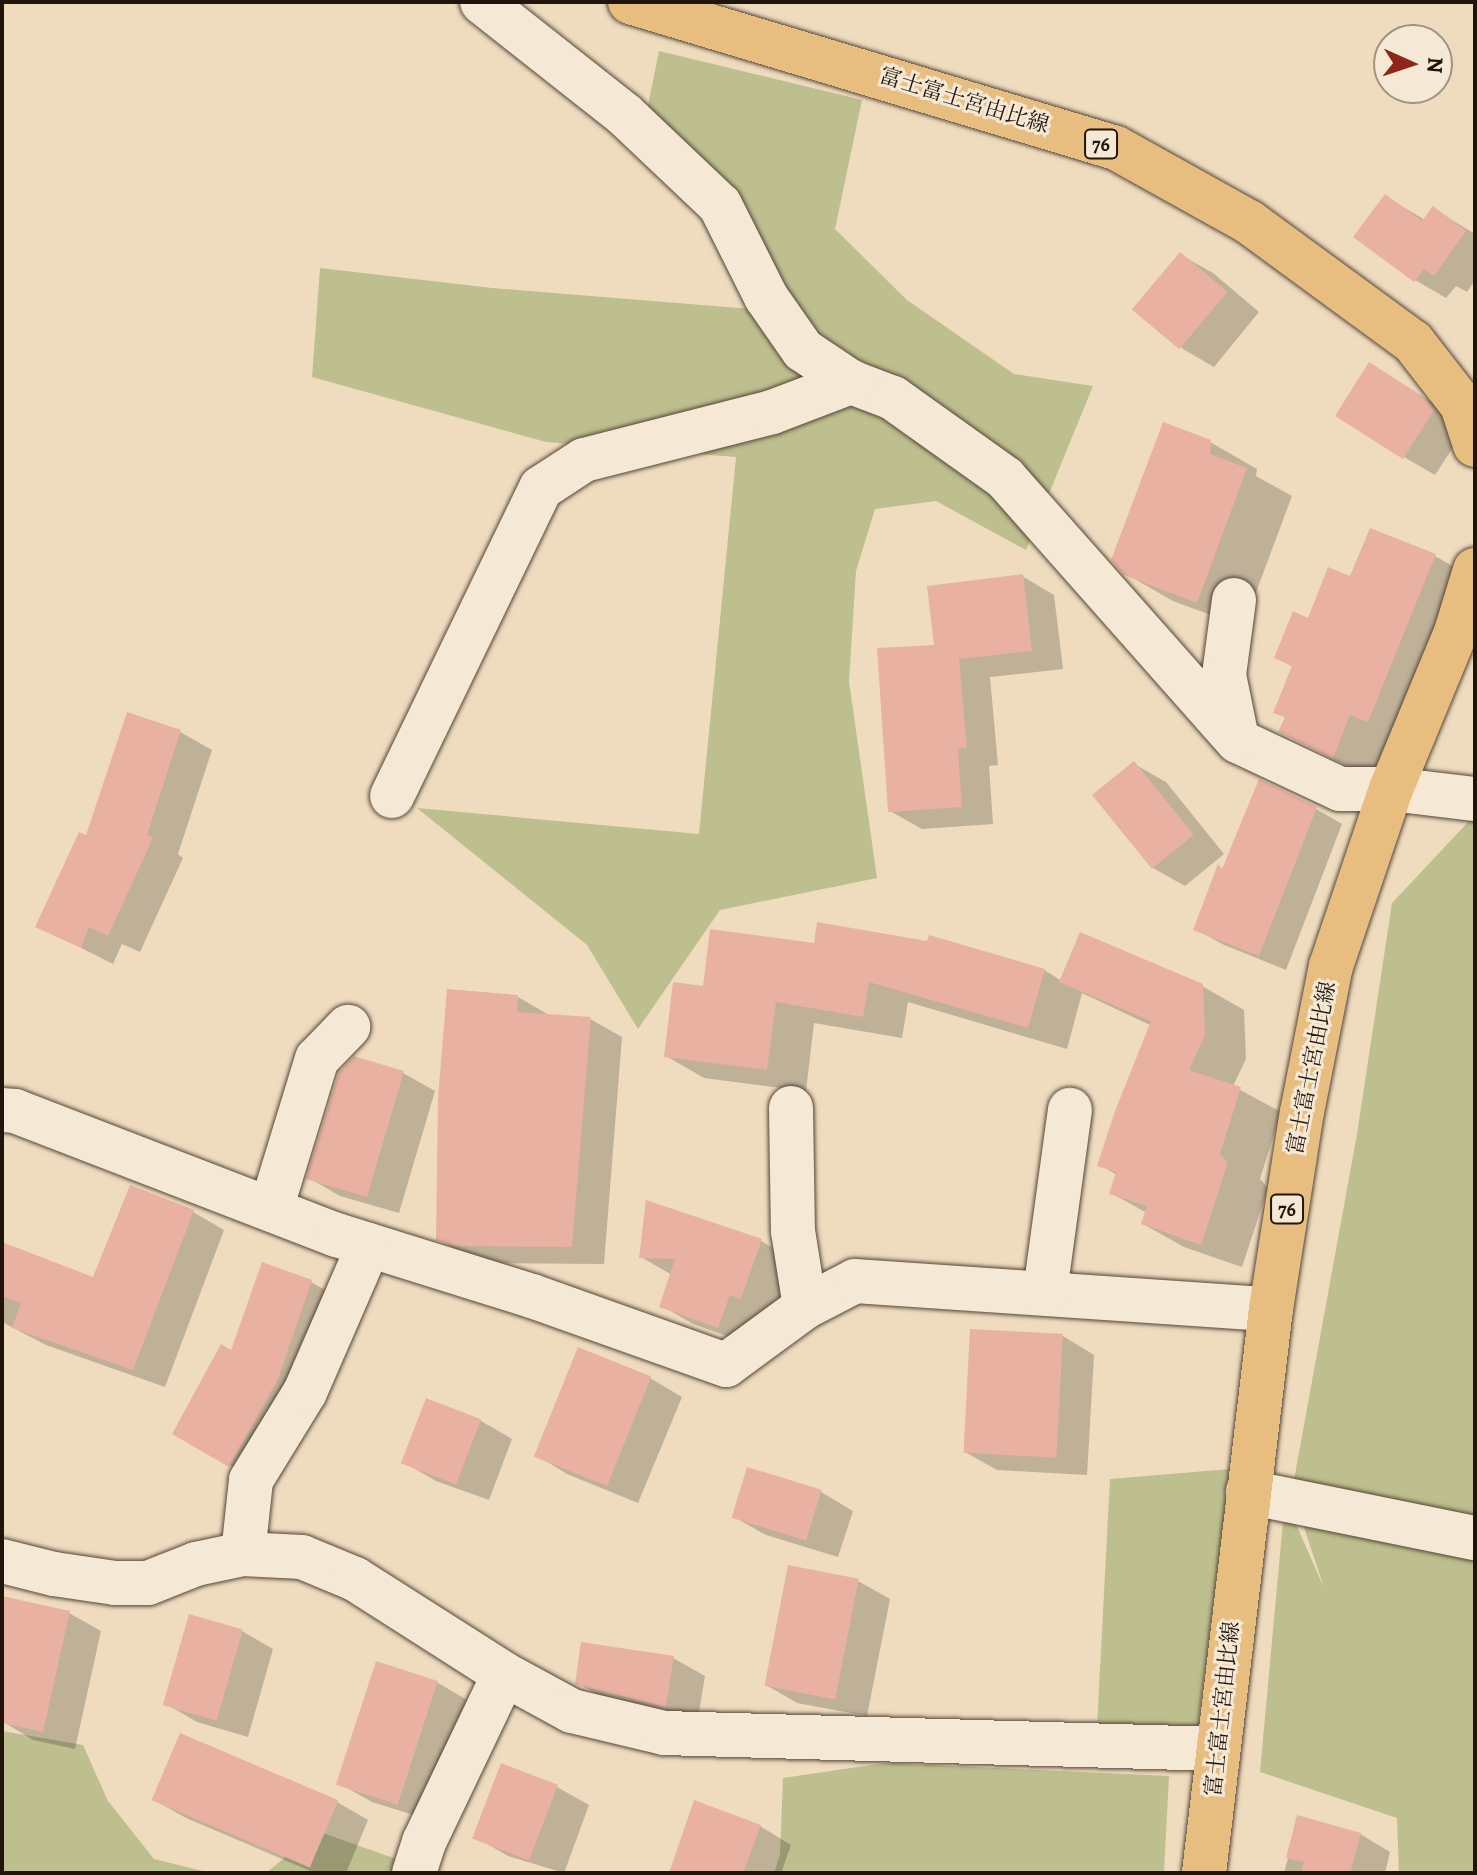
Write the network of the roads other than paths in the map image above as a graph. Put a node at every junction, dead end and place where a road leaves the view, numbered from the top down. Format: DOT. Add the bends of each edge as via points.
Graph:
graph roads {
  1 [pos="482,2"];
  2 [pos="630,2"];
  3 [pos="851,382"];
  4 [pos="1475,445"];
  5 [pos="1475,570"];
  6 [pos="1234,600"];
  7 [pos="1238,741"];
  8 [pos="1391,789"];
  9 [pos="392,796"];
  10 [pos="1475,799"];
  11 [pos="348,1027"];
  12 [pos="791,1108"];
  13 [pos="2,1110"];
  14 [pos="1070,1110"];
  15 [pos="271,1209"];
  16 [pos="369,1245"];
  17 [pos="1045,1292"];
  18 [pos="805,1307"];
  19 [pos="1271,1309"];
  20 [pos="1248,1492"];
  21 [pos="1475,1538"];
  22 [pos="243,1554"];
  23 [pos="2,1561"];
  24 [pos="504,1674"];
  25 [pos="1218,1749"];
  26 [pos="414,1873"];
  27 [pos="1204,1873"];
  1 -- 3 [label="street" via="624,114 720,205 766,297 803,350"];
  2 -- 4 [label="main road, 富士富士宮由比線 / 76" via="1116,148 1249,222 1413,342 1462,405"];
  3 -- 7 [label="street" via="893,398 1005,478"];
  3 -- 9 [label="street" via="772,412 584,460 541,488"];
  5 -- 8 [label="main road, 富士富士宮由比線 / 76" via="1456,632"];
  6 -- 7 [label="street" via="1224,675"];
  7 -- 8 [label="street" via="1340,789"];
  8 -- 10 [label="street"];
  8 -- 19 [label="main road, 富士富士宮由比線 / 76" via="1331,966"];
  11 -- 15 [label="street" via="317,1059"];
  12 -- 18 [label="street" via="793,1231"];
  13 -- 15 [label="street"];
  14 -- 17 [label="street"];
  15 -- 16 [label="street"];
  16 -- 18 [label="street" via="726,1365"];
  16 -- 22 [label="street" via="305,1392 251,1480"];
  17 -- 18 [label="street" via="855,1281"];
  17 -- 19 [label="street"];
  19 -- 20 [label="main road, 富士富士宮由比線 / 76"];
  20 -- 21 [label="street"];
  20 -- 25 [label="main road, 富士富士宮由比線 / 76"];
  22 -- 23 [label="street" via="196,1564 148,1583 54,1574"];
  22 -- 24 [label="street" via="302,1557 355,1579"];
  24 -- 25 [label="street" via="572,1711 664,1733"];
  24 -- 26 [label="street"];
  25 -- 27 [label="main road, 富士富士宮由比線 / 76"];
}
